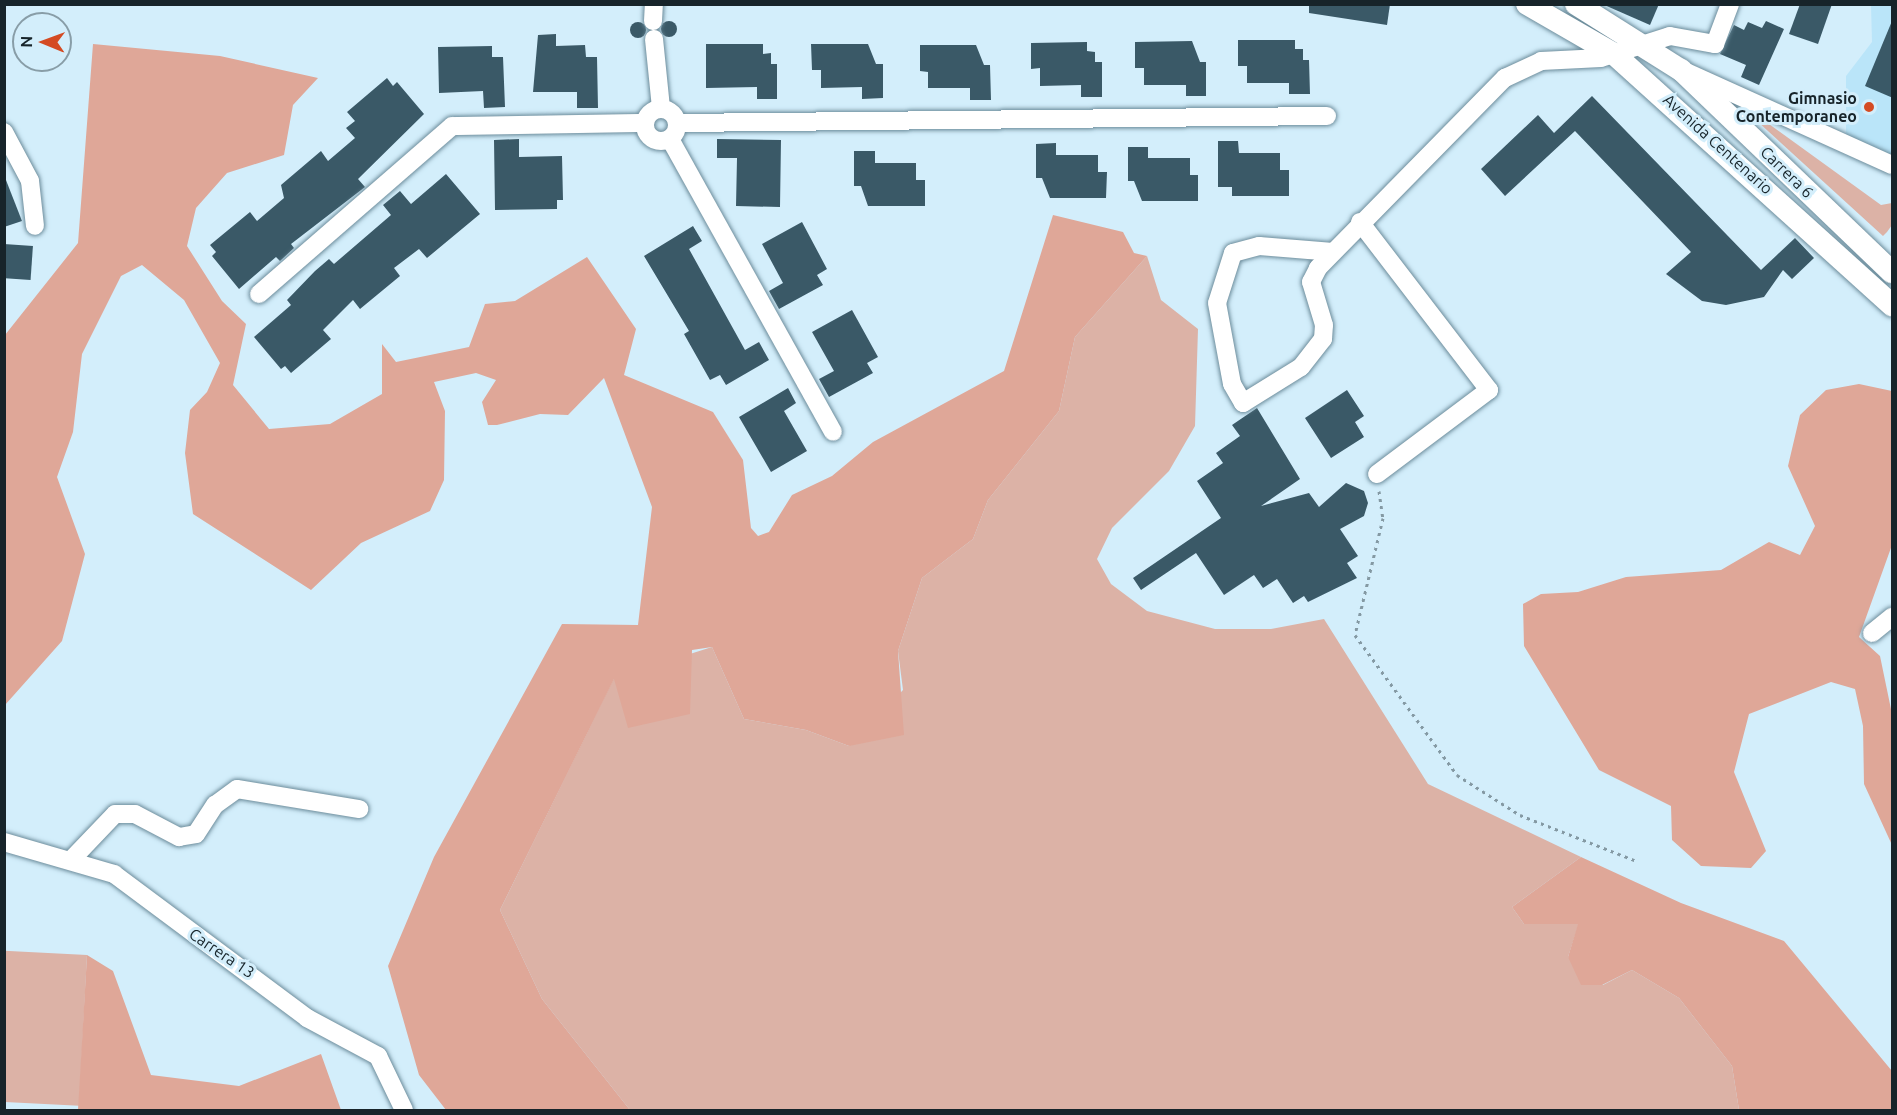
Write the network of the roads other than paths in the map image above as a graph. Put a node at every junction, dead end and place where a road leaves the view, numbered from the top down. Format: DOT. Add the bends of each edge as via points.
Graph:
graph roads {
  1 [pos="1527,4"];
  2 [pos="1730,4"];
  3 [pos="1584,8"];
  4 [pos="654,21"];
  5 [pos="1642,43"];
  6 [pos="1614,54"];
  7 [pos="1681,70"];
  8 [pos="661,108"];
  9 [pos="1327,116"];
  10 [pos="645,123"];
  11 [pos="674,131"];
  12 [pos="4,132"];
  13 [pos="1893,165"];
  14 [pos="1360,222"];
  15 [pos="34,226"];
  16 [pos="1333,252"];
  17 [pos="1893,272"];
  18 [pos="259,294"];
  19 [pos="1893,305"];
  20 [pos="833,432"];
  21 [pos="1377,474"];
  22 [pos="1893,617"];
  23 [pos="1872,633"];
  24 [pos="359,809"];
  25 [pos="4,842"];
  26 [pos="73,858"];
  27 [pos="404,1110"];
  1 -- 6 [label="main road, Avenida Centenario"];
  2 -- 5 [label="street" via="1715,44 1674,36"];
  3 -- 5 [label="main road, Carrera 6"];
  4 -- 8 [label="street"];
  5 -- 6 [label="street"];
  5 -- 7 [label="main road, Carrera 6"];
  6 -- 14 [label="street" via="1542,60 1505,78"];
  6 -- 19 [label="main road, Avenida Centenario"];
  7 -- 13 [label="street"];
  7 -- 17 [label="main road, Carrera 6"];
  8 -- 10 [label="street" via="648,114"];
  8 -- 11 [label="street" via="671,112"];
  9 -- 11 [label="street"];
  10 -- 11 [label="street" via="652,139"];
  10 -- 18 [label="street" via="452,126"];
  11 -- 20 [label="street"];
  12 -- 15 [label="street" via="30,181"];
  14 -- 16 [label="street"];
  14 -- 21 [label="street" via="1489,390"];
  16 -- 16 [label="street" via="1311,282 1324,325 1323,339 1301,367 1243,403 1232,384 1217,303 1233,254 1259,246"];
  22 -- 23 [label="street"];
  24 -- 26 [label="street" via="237,789 216,805 196,834 179,837 135,814 115,814"];
  25 -- 26 [label="street, Carrera 13"];
  26 -- 27 [label="street, Carrera 13" via="114,874 307,1018 378,1056"];
}
